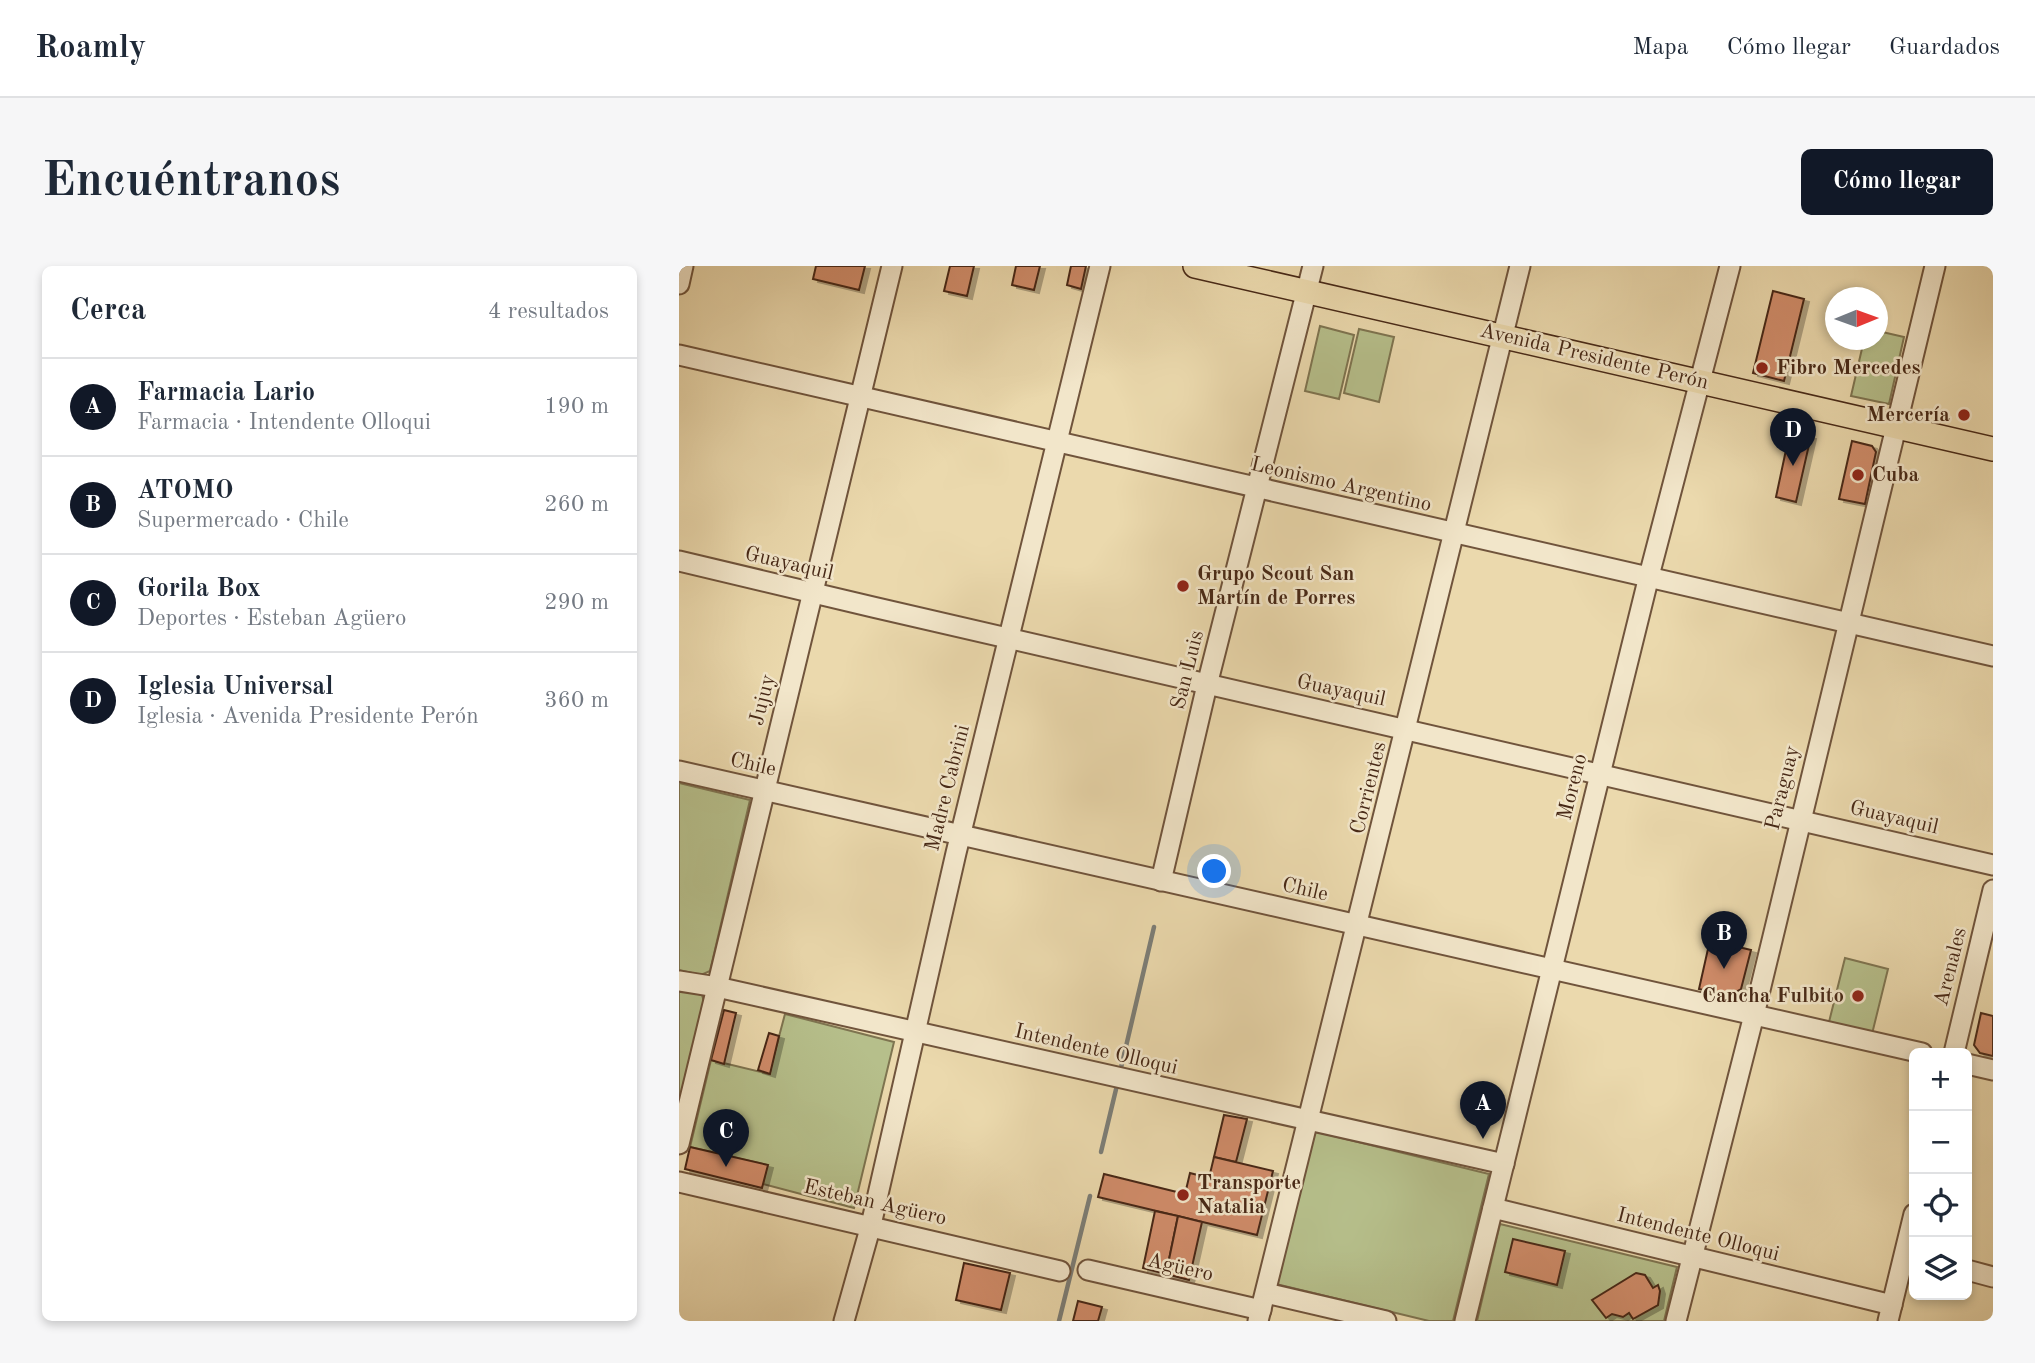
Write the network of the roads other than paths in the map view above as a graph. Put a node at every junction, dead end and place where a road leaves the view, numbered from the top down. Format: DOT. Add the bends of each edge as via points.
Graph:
graph roads {
  1 [pos="683,266"];
  2 [pos="892,266"];
  3 [pos="1100,266"];
  4 [pos="1195,266"];
  5 [pos="1313,266"];
  6 [pos="1520,266"];
  7 [pos="1730,266"];
  8 [pos="1935,266"];
  9 [pos="679,284"];
  10 [pos="1307,292"];
  11 [pos="1503,337"];
  12 [pos="679,355"];
  13 [pos="1700,382"];
  14 [pos="860,398"];
  15 [pos="1895,426"];
  16 [pos="1059,442"];
  17 [pos="1993,449"];
  18 [pos="1256,488"];
  19 [pos="1456,534"];
  20 [pos="679,561"];
  21 [pos="1649,576"];
  22 [pos="812,593"];
  23 [pos="1847,622"];
  24 [pos="1008,637"];
  25 [pos="1993,656"];
  26 [pos="1207,685"];
  27 [pos="1407,729"];
  28 [pos="679,771"];
  29 [pos="1600,772"];
  30 [pos="764,791"];
  31 [pos="1799,819"];
  32 [pos="960,835"];
  33 [pos="1993,865"];
  34 [pos="1161,881"];
  35 [pos="1993,890"];
  36 [pos="1358,925"];
  37 [pos="1552,969"];
  38 [pos="679,981"];
  39 [pos="717,987"];
  40 [pos="1754,1015"];
  41 [pos="914,1033"];
  42 [pos="1955,1048"];
  43 [pos="1909,1050"];
  44 [pos="1972,1064"];
  45 [pos="1993,1070"];
  46 [pos="1309,1122"];
  47 [pos="679,1144"];
  48 [pos="1504,1164"];
  49 [pos="679,1182"];
  50 [pos="1493,1208"];
  51 [pos="871,1225"];
  52 [pos="1909,1256"];
  53 [pos="1692,1257"];
  54 [pos="1088,1270"];
  55 [pos="1060,1271"];
  56 [pos="1972,1271"];
  57 [pos="1993,1277"];
  58 [pos="1262,1308"];
  59 [pos="1890,1313"];
  60 [pos="844,1321"];
  61 [pos="1386,1321"];
  62 [pos="1465,1321"];
  63 [pos="1676,1321"];
  1 -- 9 [label="street"];
  2 -- 14 [label="street, Jujuy"];
  3 -- 16 [label="street, Madre Cabrini"];
  4 -- 10 [label="main road, Avenida Presidente Perón"];
  5 -- 10 [label="street, San Luis"];
  6 -- 11 [label="street, Corrientes"];
  7 -- 13 [label="street, Moreno"];
  8 -- 15 [label="street, Paraguay"];
  10 -- 11 [label="main road, Avenida Presidente Perón"];
  10 -- 18 [label="street, San Luis"];
  11 -- 13 [label="main road, Avenida Presidente Perón"];
  11 -- 19 [label="street, Corrientes"];
  12 -- 14 [label="street, Leonismo Argentino"];
  13 -- 15 [label="main road, Avenida Presidente Perón"];
  13 -- 21 [label="street, Moreno"];
  14 -- 16 [label="street, Leonismo Argentino"];
  14 -- 22 [label="street, Jujuy"];
  15 -- 17 [label="main road, Avenida Presidente Perón"];
  15 -- 23 [label="street, Paraguay"];
  16 -- 18 [label="street, Leonismo Argentino"];
  16 -- 24 [label="street, Madre Cabrini"];
  18 -- 19 [label="street, Leonismo Argentino"];
  18 -- 26 [label="street, San Luis"];
  19 -- 21 [label="street, Leonismo Argentino"];
  19 -- 27 [label="street, Corrientes"];
  20 -- 22 [label="street, Guayaquil"];
  21 -- 23 [label="street, Leonismo Argentino"];
  21 -- 29 [label="street, Moreno"];
  22 -- 24 [label="street, Guayaquil"];
  22 -- 30 [label="street, Jujuy"];
  23 -- 25 [label="street, Leonismo Argentino"];
  23 -- 31 [label="street, Paraguay"];
  24 -- 26 [label="street, Guayaquil"];
  24 -- 32 [label="street, Madre Cabrini"];
  26 -- 27 [label="street, Guayaquil"];
  26 -- 34 [label="street, San Luis"];
  27 -- 29 [label="street, Guayaquil"];
  27 -- 36 [label="street, Corrientes"];
  28 -- 30 [label="street, Chile"];
  29 -- 31 [label="street, Guayaquil"];
  29 -- 37 [label="street, Moreno"];
  30 -- 32 [label="street, Chile"];
  30 -- 39 [label="street, Jujuy"];
  31 -- 33 [label="street, Guayaquil"];
  31 -- 40 [label="street, Paraguay"];
  32 -- 34 [label="street, Chile"];
  32 -- 41 [label="street, Madre Cabrini"];
  34 -- 36 [label="street, Chile"];
  35 -- 42 [label="street, Arenales"];
  36 -- 37 [label="street, Chile"];
  36 -- 46 [label="street, Corrientes"];
  37 -- 40 [label="street, Chile"];
  37 -- 48 [label="street, Moreno"];
  38 -- 39 [label="street, Intendente Olloqui"];
  39 -- 41 [label="street, Intendente Olloqui"];
  39 -- 47 [label="street, Jujuy"];
  40 -- 43 [label="street, Chile"];
  40 -- 53 [label="street, Paraguay"];
  41 -- 46 [label="street, Intendente Olloqui"];
  41 -- 51 [label="street, Madre Cabrini"];
  44 -- 45 [label="street"];
  46 -- 48 [label="street, Intendente Olloqui"];
  46 -- 58 [label="street, Corrientes"];
  48 -- 50 [label="street, Moreno"];
  49 -- 51 [label="street, Esteban Agüero"];
  50 -- 53 [label="street, Intendente Olloqui"];
  50 -- 62 [label="street, Moreno"];
  51 -- 55 [label="street, Esteban Agüero"];
  51 -- 60 [label="street, Madre Cabrini"];
  52 -- 59 [label="street"];
  53 -- 59 [label="street, Intendente Olloqui"];
  53 -- 63 [label="street, Paraguay"];
  54 -- 58 [label="street, Agüero"];
  56 -- 57 [label="street"];
  58 -- 61 [label="street, Agüero"];
}
